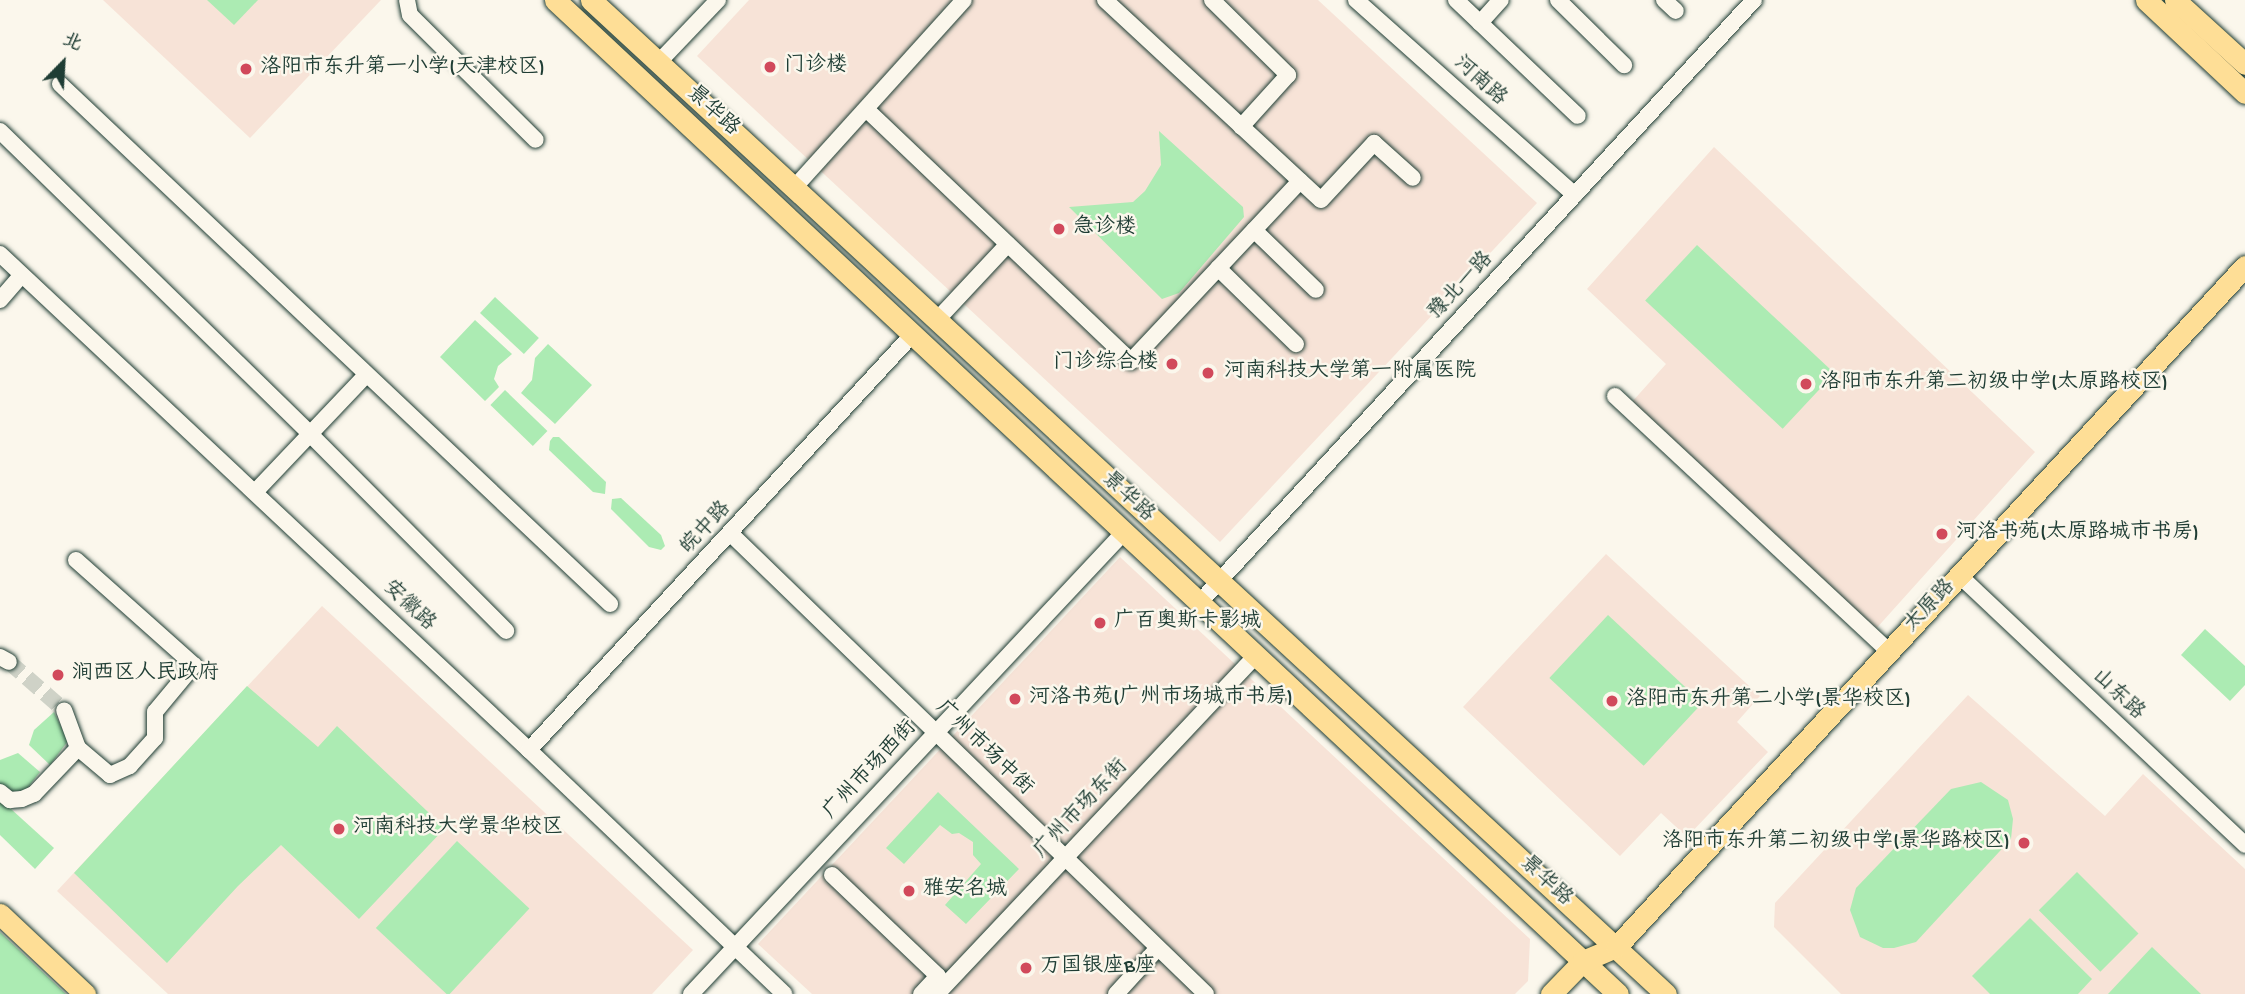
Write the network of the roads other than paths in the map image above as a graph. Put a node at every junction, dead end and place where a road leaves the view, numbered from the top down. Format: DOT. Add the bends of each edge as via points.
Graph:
graph roads {
  1 [pos="407,0"];
  2 [pos="555,0"];
  3 [pos="591,0"];
  4 [pos="718,0"];
  5 [pos="964,0"];
  6 [pos="1105,0"];
  7 [pos="1212,0"];
  8 [pos="1356,0"];
  9 [pos="1456,0"];
  10 [pos="1501,0"];
  11 [pos="1558,0"];
  12 [pos="1754,0"];
  13 [pos="2146,0"];
  14 [pos="2175,0"];
  15 [pos="1480,23"];
  16 [pos="658,63"];
  17 [pos="2245,64"];
  18 [pos="1624,65"];
  19 [pos="60,84"];
  20 [pos="2245,93"];
  21 [pos="866,108"];
  22 [pos="1578,116"];
  23 [pos="1241,127"];
  24 [pos="0,131"];
  25 [pos="536,140"];
  26 [pos="1413,178"];
  27 [pos="1300,181"];
  28 [pos="794,188"];
  29 [pos="1574,195"];
  30 [pos="1254,230"];
  31 [pos="1008,244"];
  32 [pos="0,254"];
  33 [pos="2245,266"];
  34 [pos="1218,268"];
  35 [pos="22,275"];
  36 [pos="1316,290"];
  37 [pos="0,300"];
  38 [pos="936,321"];
  39 [pos="913,334"];
  40 [pos="1297,344"];
  41 [pos="366,375"];
  42 [pos="1615,396"];
  43 [pos="310,433"];
  44 [pos="255,492"];
  45 [pos="1125,531"];
  46 [pos="731,534"];
  47 [pos="76,560"];
  48 [pos="1960,576"];
  49 [pos="1218,582"];
  50 [pos="1200,602"];
  51 [pos="610,604"];
  52 [pos="506,631"];
  53 [pos="1890,652"];
  54 [pos="1257,654"];
  55 [pos="64,710"];
  56 [pos="936,733"];
  57 [pos="78,748"];
  58 [pos="529,750"];
  59 [pos="0,792"];
  60 [pos="2245,845"];
  61 [pos="1065,858"];
  62 [pos="832,875"];
  63 [pos="0,914"];
  64 [pos="734,947"];
  65 [pos="1616,947"];
  66 [pos="1158,948"];
  67 [pos="1583,961"];
  68 [pos="1610,991"];
  69 [pos="85,994"];
  70 [pos="691,994"];
  71 [pos="784,994"];
  72 [pos="921,994"];
  73 [pos="937,994"];
  74 [pos="1116,994"];
  75 [pos="1206,994"];
  76 [pos="1551,994"];
  77 [pos="1666,994"];
  1 -- 25 [label="street" via="410,15"];
  2 -- 39 [label="main road, 景华路"];
  3 -- 16 [label="main road, 景华路"];
  4 -- 16 [label="street"];
  5 -- 21 [label="street"];
  6 -- 23 [label="street"];
  7 -- 23 [label="street" via="1288,75"];
  8 -- 29 [label="street, 河南路"];
  9 -- 15 [label="street"];
  10 -- 15 [label="street"];
  11 -- 18 [label="street"];
  12 -- 29 [label="street, 豫北一路"];
  13 -- 20 [label="main road"];
  14 -- 17 [label="main road"];
  15 -- 22 [label="street"];
  16 -- 28 [label="main road, 景华路"];
  19 -- 41 [label="street"];
  21 -- 28 [label="street"];
  21 -- 31 [label="street"];
  23 -- 27 [label="street"];
  24 -- 43 [label="street"];
  26 -- 27 [label="street" via="1374,143 1321,201"];
  27 -- 30 [label="street"];
  28 -- 38 [label="main road, 景华路"];
  29 -- 49 [label="street, 豫北一路"];
  30 -- 34 [label="street"];
  30 -- 36 [label="street"];
  31 -- 34 [label="street" via="1131,361"];
  31 -- 38 [label="street"];
  32 -- 35 [label="street, 安徽路"];
  33 -- 48 [label="main road, 太原路"];
  34 -- 40 [label="street"];
  35 -- 37 [label="street"];
  35 -- 44 [label="street, 安徽路"];
  38 -- 49 [label="main road, 景华路"];
  39 -- 45 [label="main road, 景华路"];
  39 -- 46 [label="street, 皖中路"];
  41 -- 43 [label="street"];
  41 -- 51 [label="street"];
  42 -- 53 [label="street"];
  43 -- 44 [label="street"];
  43 -- 52 [label="street"];
  44 -- 58 [label="street, 安徽路"];
  45 -- 50 [label="main road, 景华路"];
  45 -- 56 [label="street, 广州市场西街"];
  46 -- 56 [label="street, 广州市场中街"];
  46 -- 58 [label="street, 皖中路"];
  47 -- 57 [label="street" via="194,665 155,712 155,738 131,766 110,775"];
  48 -- 53 [label="main road, 太原路"];
  48 -- 60 [label="street, 山东路"];
  49 -- 50 [label="street, 豫北一路"];
  49 -- 65 [label="main road, 景华路"];
  50 -- 54 [label="main road, 景华路"];
  53 -- 65 [label="main road, 太原路"];
  54 -- 61 [label="street, 广州市场东街"];
  54 -- 67 [label="main road, 景华路"];
  55 -- 57 [label="street"];
  56 -- 61 [label="street, 广州市场中街"];
  56 -- 64 [label="street, 广州市场西街"];
  57 -- 59 [label="street" via="34,794 10,800"];
  58 -- 64 [label="street, 安徽路"];
  61 -- 66 [label="street, 广州市场中街"];
  61 -- 73 [label="street, 广州市场东街"];
  62 -- 72 [label="street" via="938,976"];
  63 -- 69 [label="main road"];
  64 -- 70 [label="street, 广州市场西街"];
  64 -- 71 [label="street, 安徽路"];
  65 -- 67 [label="main road, 太原路"];
  65 -- 68 [label="main road"];
  65 -- 77 [label="main road, 景华路"];
  66 -- 74 [label="street"];
  66 -- 75 [label="street, 广州市场中街"];
  67 -- 68 [label="main road, 景华路"];
  67 -- 76 [label="main road, 太原路"];
}
